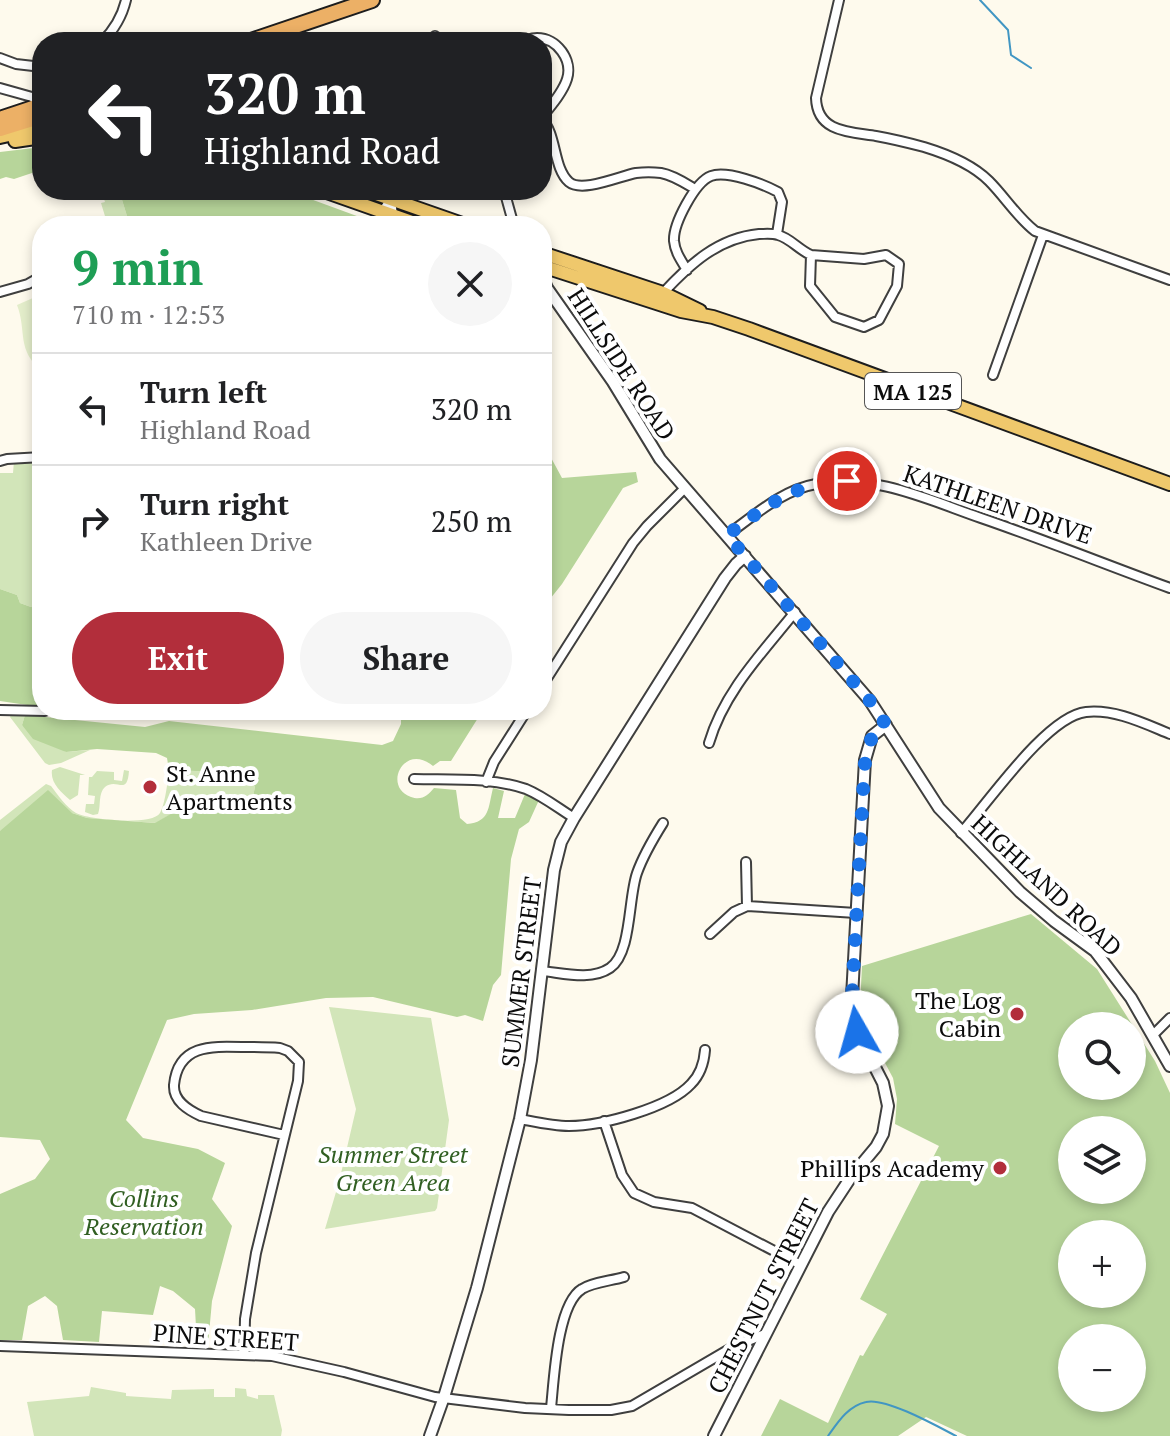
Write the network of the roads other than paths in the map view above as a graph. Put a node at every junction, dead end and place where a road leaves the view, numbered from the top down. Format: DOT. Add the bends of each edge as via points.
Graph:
graph roads {
  1 [pos="126,0"];
  2 [pos="372,0"];
  3 [pos="839,0"];
  4 [pos="111,32"];
  5 [pos="278,32"];
  6 [pos="552,43"];
  7 [pos="0,58"];
  8 [pos="32,66"];
  9 [pos="0,88"];
  10 [pos="32,97"];
  11 [pos="552,103"];
  12 [pos="32,111"];
  13 [pos="32,114"];
  14 [pos="0,119"];
  15 [pos="0,129"];
  16 [pos="32,130"];
  17 [pos="32,138"];
  18 [pos="552,138"];
  19 [pos="0,140"];
  20 [pos="695,189"];
  21 [pos="345,200"];
  22 [pos="394,200"];
  23 [pos="383,216"];
  24 [pos="439,216"];
  25 [pos="777,234"];
  26 [pos="1043,235"];
  27 [pos="811,255"];
  28 [pos="552,264"];
  29 [pos="552,265"];
  30 [pos="687,270"];
  31 [pos="1170,280"];
  32 [pos="32,282"];
  33 [pos="0,292"];
  34 [pos="663,293"];
  35 [pos="552,295"];
  36 [pos="713,317"];
  37 [pos="993,375"];
  38 [pos="32,458"];
  39 [pos="0,461"];
  40 [pos="677,478"];
  41 [pos="1170,484"];
  42 [pos="685,488"];
  43 [pos="727,535"];
  44 [pos="745,556"];
  45 [pos="1170,588"];
  46 [pos="795,612"];
  47 [pos="552,670"];
  48 [pos="0,710"];
  49 [pos="32,711"];
  50 [pos="521,720"];
  51 [pos="886,725"];
  52 [pos="1170,734"];
  53 [pos="709,743"];
  54 [pos="414,779"];
  55 [pos="486,782"];
  56 [pos="574,818"];
  57 [pos="663,823"];
  58 [pos="961,833"];
  59 [pos="746,862"];
  60 [pos="747,906"];
  61 [pos="856,913"];
  62 [pos="710,934"];
  63 [pos="542,971"];
  64 [pos="1170,1018"];
  65 [pos="1153,1035"];
  66 [pos="705,1050"];
  67 [pos="1170,1066"];
  68 [pos="520,1119"];
  69 [pos="604,1121"];
  70 [pos="284,1135"];
  71 [pos="801,1265"];
  72 [pos="624,1277"];
  73 [pos="765,1334"];
  74 [pos="0,1346"];
  75 [pos="244,1355"];
  76 [pos="444,1397"];
  77 [pos="551,1408"];
  78 [pos="430,1436"];
  79 [pos="714,1436"];
  1 -- 4 [label="street"];
  2 -- 5 [label="highway"];
  3 -- 26 [label="street" via="816,98 820,116 848,133 909,143 959,160 983,175"];
  6 -- 11 [label="street" via="560,48 569,73"];
  7 -- 8 [label="street"];
  9 -- 10 [label="street"];
  12 -- 14 [label="highway"];
  13 -- 15 [label="highway"];
  16 -- 19 [label="main road"];
  17 -- 19 [label="main road"];
  18 -- 20 [label="street" via="562,171 577,186 653,173"];
  20 -- 25 [label="street" via="722,174 770,187 782,202"];
  20 -- 30 [label="street" via="674,232"];
  21 -- 23 [label="main road"];
  22 -- 24 [label="main road"];
  25 -- 27 [label="street"];
  25 -- 30 [label="street" via="720,244"];
  26 -- 31 [label="street"];
  26 -- 37 [label="street"];
  27 -- 27 [label="street" via="886,255 899,264 897,286 879,320 864,327 835,317 810,286"];
  28 -- 34 [label="main road, MA 125"];
  29 -- 36 [label="main road, MA 125" via="681,311"];
  30 -- 34 [label="street"];
  32 -- 33 [label="street"];
  34 -- 36 [label="main road, MA 125"];
  35 -- 40 [label="street, HILLSIDE ROAD"];
  36 -- 41 [label="main road, MA 125"];
  38 -- 39 [label="street"];
  40 -- 42 [label="street, HIGHLAND ROAD"];
  42 -- 43 [label="street, HIGHLAND ROAD"];
  42 -- 47 [label="street" via="633,543"];
  43 -- 44 [label="street, HIGHLAND ROAD"];
  43 -- 45 [label="street, KATHLEEN DRIVE" via="795,490 864,482 965,512"];
  44 -- 46 [label="street, HIGHLAND ROAD"];
  44 -- 56 [label="street, SUMMER STREET" via="725,578"];
  46 -- 51 [label="street, HIGHLAND ROAD"];
  46 -- 53 [label="street" via="733,692"];
  48 -- 49 [label="street"];
  50 -- 55 [label="street"];
  51 -- 58 [label="street, HIGHLAND ROAD" via="931,798"];
  51 -- 61 [label="street, CHESTNUT STREET" via="872,736 865,760"];
  52 -- 58 [label="street" via="1118,715 1089,712 1069,718 1045,737"];
  54 -- 55 [label="street"];
  55 -- 56 [label="street" via="527,790"];
  56 -- 63 [label="street, SUMMER STREET" via="556,859"];
  57 -- 63 [label="street" via="637,873 615,964 590,975"];
  58 -- 65 [label="street, HIGHLAND ROAD" via="1020,892 1095,951"];
  59 -- 60 [label="street"];
  60 -- 61 [label="street"];
  60 -- 62 [label="street"];
  61 -- 71 [label="street, CHESTNUT STREET" via="853,1015 883,1083 888,1116 879,1142 838,1194"];
  63 -- 68 [label="street, SUMMER STREET"];
  64 -- 65 [label="street"];
  65 -- 67 [label="street, HIGHLAND ROAD"];
  66 -- 69 [label="street" via="694,1082 678,1095"];
  68 -- 69 [label="street" via="564,1126"];
  68 -- 76 [label="street, SUMMER STREET"];
  69 -- 71 [label="street" via="622,1175 634,1193 692,1208"];
  70 -- 70 [label="street" via="300,1071 295,1056 266,1047 207,1047 182,1061 174,1090 191,1111"];
  70 -- 75 [label="street" via="256,1253"];
  71 -- 73 [label="street, CHESTNUT STREET"];
  72 -- 77 [label="street" via="581,1289 566,1308"];
  73 -- 77 [label="street, PINE STREET" via="626,1408"];
  73 -- 79 [label="street, CHESTNUT STREET"];
  74 -- 75 [label="street, PINE STREET"];
  75 -- 76 [label="street, PINE STREET" via="296,1361"];
  76 -- 77 [label="street, PINE STREET"];
  76 -- 78 [label="street, SUMMER STREET"];
}
